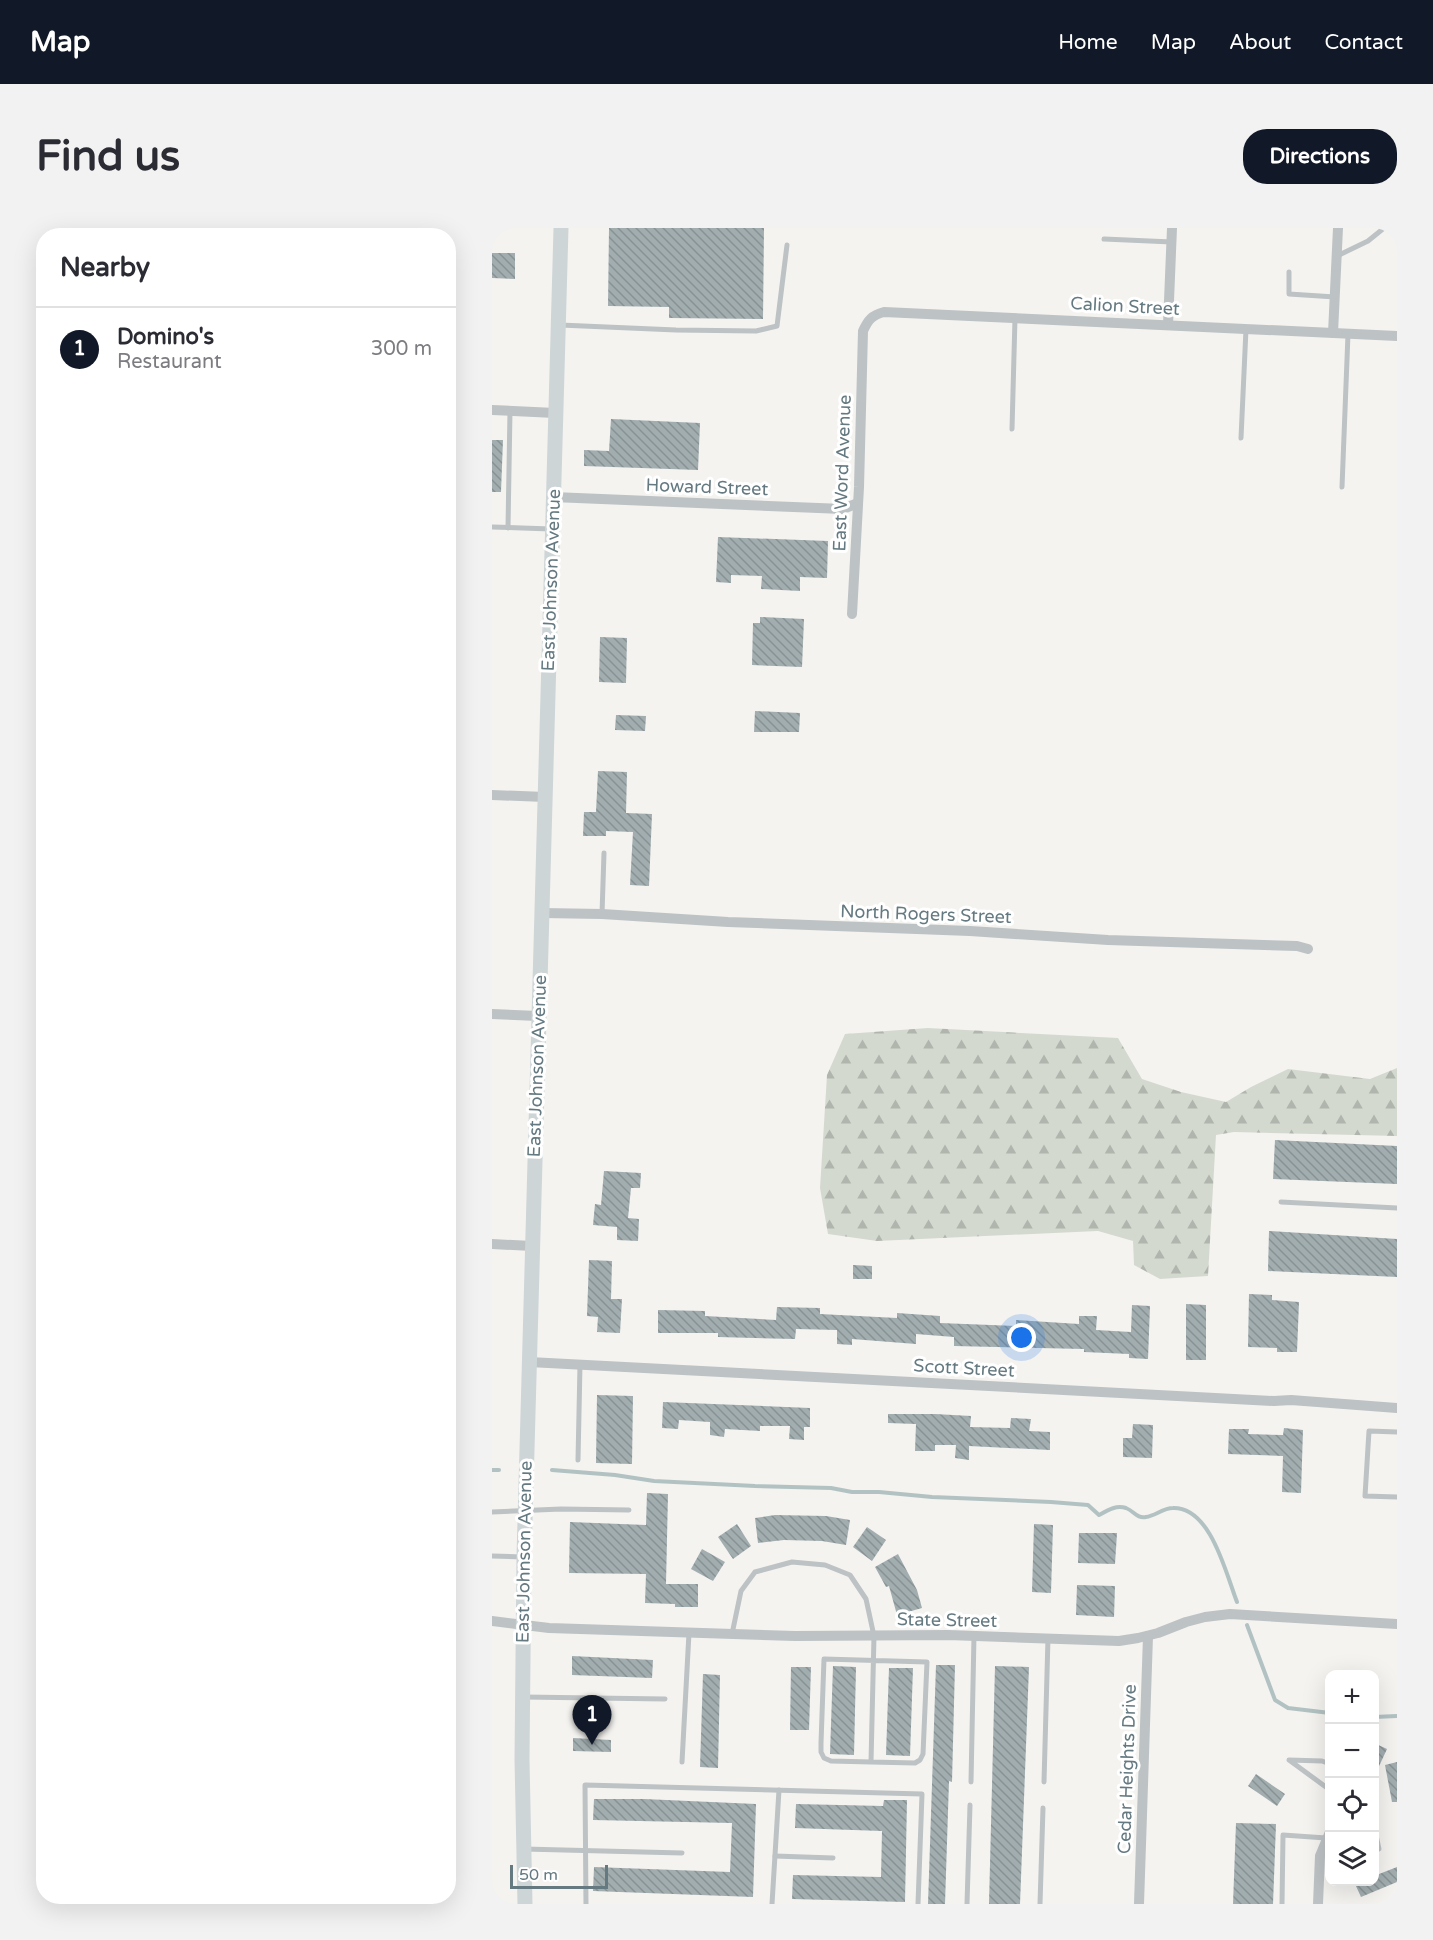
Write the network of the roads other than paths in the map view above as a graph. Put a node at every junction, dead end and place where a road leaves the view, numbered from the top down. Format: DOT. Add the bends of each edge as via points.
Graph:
graph roads {
  1 [pos="561,228"];
  2 [pos="1172,228"];
  3 [pos="1338,228"];
  4 [pos="1384,228"];
  5 [pos="1104,239"];
  6 [pos="1172,242"];
  7 [pos="787,245"];
  8 [pos="1337,256"];
  9 [pos="1289,272"];
  10 [pos="1335,297"];
  11 [pos="1016,318"];
  12 [pos="558,325"];
  13 [pos="1168,325"];
  14 [pos="1246,329"];
  15 [pos="862,332"];
  16 [pos="1333,333"];
  17 [pos="1348,334"];
  18 [pos="1397,336"];
  19 [pos="492,410"];
  20 [pos="510,411"];
  21 [pos="555,413"];
  22 [pos="1012,429"];
  23 [pos="1241,438"];
  24 [pos="1342,487"];
  25 [pos="553,497"];
  26 [pos="858,502"];
  27 [pos="492,527"];
  28 [pos="508,528"];
  29 [pos="553,529"];
  30 [pos="852,614"];
  31 [pos="492,795"];
  32 [pos="545,797"];
  33 [pos="604,853"];
  34 [pos="542,913"];
  35 [pos="602,914"];
  36 [pos="1308,949"];
  37 [pos="492,1014"];
  38 [pos="538,1016"];
  39 [pos="1281,1202"];
  40 [pos="1397,1208"];
  41 [pos="492,1244"];
  42 [pos="532,1246"];
  43 [pos="529,1362"];
  44 [pos="580,1365"];
  45 [pos="1397,1408"];
  46 [pos="1397,1432"];
  47 [pos="578,1460"];
  48 [pos="1397,1497"];
  49 [pos="629,1510"];
  50 [pos="525,1511"];
  51 [pos="492,1512"];
  52 [pos="492,1556"];
  53 [pos="524,1557"];
  54 [pos="492,1621"];
  55 [pos="1397,1624"];
  56 [pos="522,1626"];
  57 [pos="689,1633"];
  58 [pos="732,1634"];
  59 [pos="874,1636"];
  60 [pos="974,1636"];
  61 [pos="1148,1636"];
  62 [pos="1048,1638"];
  63 [pos="874,1660"];
  64 [pos="522,1697"];
  65 [pos="665,1699"];
  66 [pos="682,1762"];
  67 [pos="872,1762"];
  68 [pos="1325,1762"];
  69 [pos="970,1782"];
  70 [pos="1044,1782"];
  71 [pos="1325,1787"];
  72 [pos="779,1790"];
  73 [pos="970,1805"];
  74 [pos="1043,1808"];
  75 [pos="1325,1835"];
  76 [pos="1325,1843"];
  77 [pos="523,1848"];
  78 [pos="585,1849"];
  79 [pos="682,1852"];
  80 [pos="775,1856"];
  81 [pos="833,1858"];
  82 [pos="525,1904"];
  83 [pos="586,1904"];
  84 [pos="772,1904"];
  85 [pos="918,1904"];
  86 [pos="968,1904"];
  87 [pos="1040,1904"];
  88 [pos="1139,1904"];
  89 [pos="1282,1904"];
  90 [pos="1318,1904"];
  1 -- 12 [label="main road, East Johnson Avenue"];
  2 -- 6 [label="street"];
  3 -- 8 [label="street"];
  4 -- 8 [label="lane"];
  5 -- 6 [label="lane"];
  6 -- 13 [label="street"];
  7 -- 12 [label="lane" via="777,326 744,331"];
  8 -- 10 [label="street"];
  9 -- 10 [label="lane" via="1288,294"];
  10 -- 16 [label="street"];
  11 -- 13 [label="street, Calion Street"];
  11 -- 15 [label="street, Calion Street" via="884,312 868,319"];
  11 -- 22 [label="lane"];
  12 -- 21 [label="main road, East Johnson Avenue"];
  13 -- 14 [label="street, Calion Street"];
  14 -- 16 [label="street, Calion Street"];
  14 -- 23 [label="lane"];
  15 -- 26 [label="street, East Word Avenue"];
  16 -- 17 [label="street, Calion Street"];
  17 -- 18 [label="street, Calion Street"];
  17 -- 24 [label="lane"];
  19 -- 20 [label="street"];
  20 -- 21 [label="street"];
  20 -- 28 [label="lane"];
  21 -- 25 [label="main road, East Johnson Avenue"];
  25 -- 26 [label="street, Howard Street" via="843,509"];
  25 -- 29 [label="main road, East Johnson Avenue"];
  26 -- 30 [label="street, East Word Avenue"];
  27 -- 28 [label="lane"];
  28 -- 29 [label="lane"];
  29 -- 32 [label="main road, East Johnson Avenue"];
  31 -- 32 [label="street"];
  32 -- 34 [label="main road, East Johnson Avenue"];
  33 -- 35 [label="lane"];
  34 -- 35 [label="street, North Rogers Street"];
  34 -- 38 [label="main road, East Johnson Avenue"];
  35 -- 36 [label="street, North Rogers Street"];
  37 -- 38 [label="street"];
  38 -- 42 [label="main road, East Johnson Avenue"];
  39 -- 40 [label="lane"];
  41 -- 42 [label="street"];
  42 -- 43 [label="main road, East Johnson Avenue"];
  43 -- 44 [label="street, Scott Street"];
  43 -- 50 [label="main road, East Johnson Avenue"];
  44 -- 45 [label="street, Scott Street"];
  44 -- 47 [label="lane"];
  46 -- 48 [label="lane" via="1369,1431 1365,1496"];
  49 -- 50 [label="lane"];
  50 -- 51 [label="lane"];
  50 -- 53 [label="main road, East Johnson Avenue"];
  52 -- 53 [label="lane"];
  53 -- 56 [label="main road, East Johnson Avenue"];
  54 -- 56 [label="street, State Street"];
  55 -- 61 [label="street, State Street" via="1230,1614 1186,1622"];
  56 -- 57 [label="street, State Street"];
  56 -- 64 [label="main road, East Johnson Avenue"];
  57 -- 58 [label="street, State Street"];
  57 -- 66 [label="lane"];
  58 -- 59 [label="street, State Street"];
  58 -- 59 [label="lane" via="741,1591 755,1572 792,1562 825,1565 850,1575 866,1599"];
  59 -- 60 [label="street, State Street"];
  59 -- 63 [label="lane"];
  60 -- 62 [label="street, State Street"];
  60 -- 69 [label="lane"];
  61 -- 62 [label="street, State Street" via="1119,1641"];
  61 -- 88 [label="street, Cedar Heights Drive"];
  62 -- 70 [label="lane"];
  63 -- 67 [label="lane"];
  63 -- 67 [label="lane" via="824,1659 821,1743 824,1758 831,1761"];
  63 -- 67 [label="lane" via="927,1662 920,1760"];
  64 -- 65 [label="lane"];
  64 -- 77 [label="main road, East Johnson Avenue"];
  68 -- 71 [label="lane" via="1289,1760"];
  72 -- 78 [label="lane" via="585,1785"];
  72 -- 80 [label="lane"];
  72 -- 85 [label="lane" via="922,1794"];
  73 -- 86 [label="lane"];
  74 -- 87 [label="lane"];
  75 -- 89 [label="lane" via="1283,1835"];
  76 -- 90 [label="street" via="1320,1856"];
  77 -- 78 [label="lane"];
  77 -- 82 [label="main road, East Johnson Avenue"];
  78 -- 79 [label="lane"];
  78 -- 83 [label="lane"];
  80 -- 81 [label="lane"];
  80 -- 84 [label="lane"];
}
